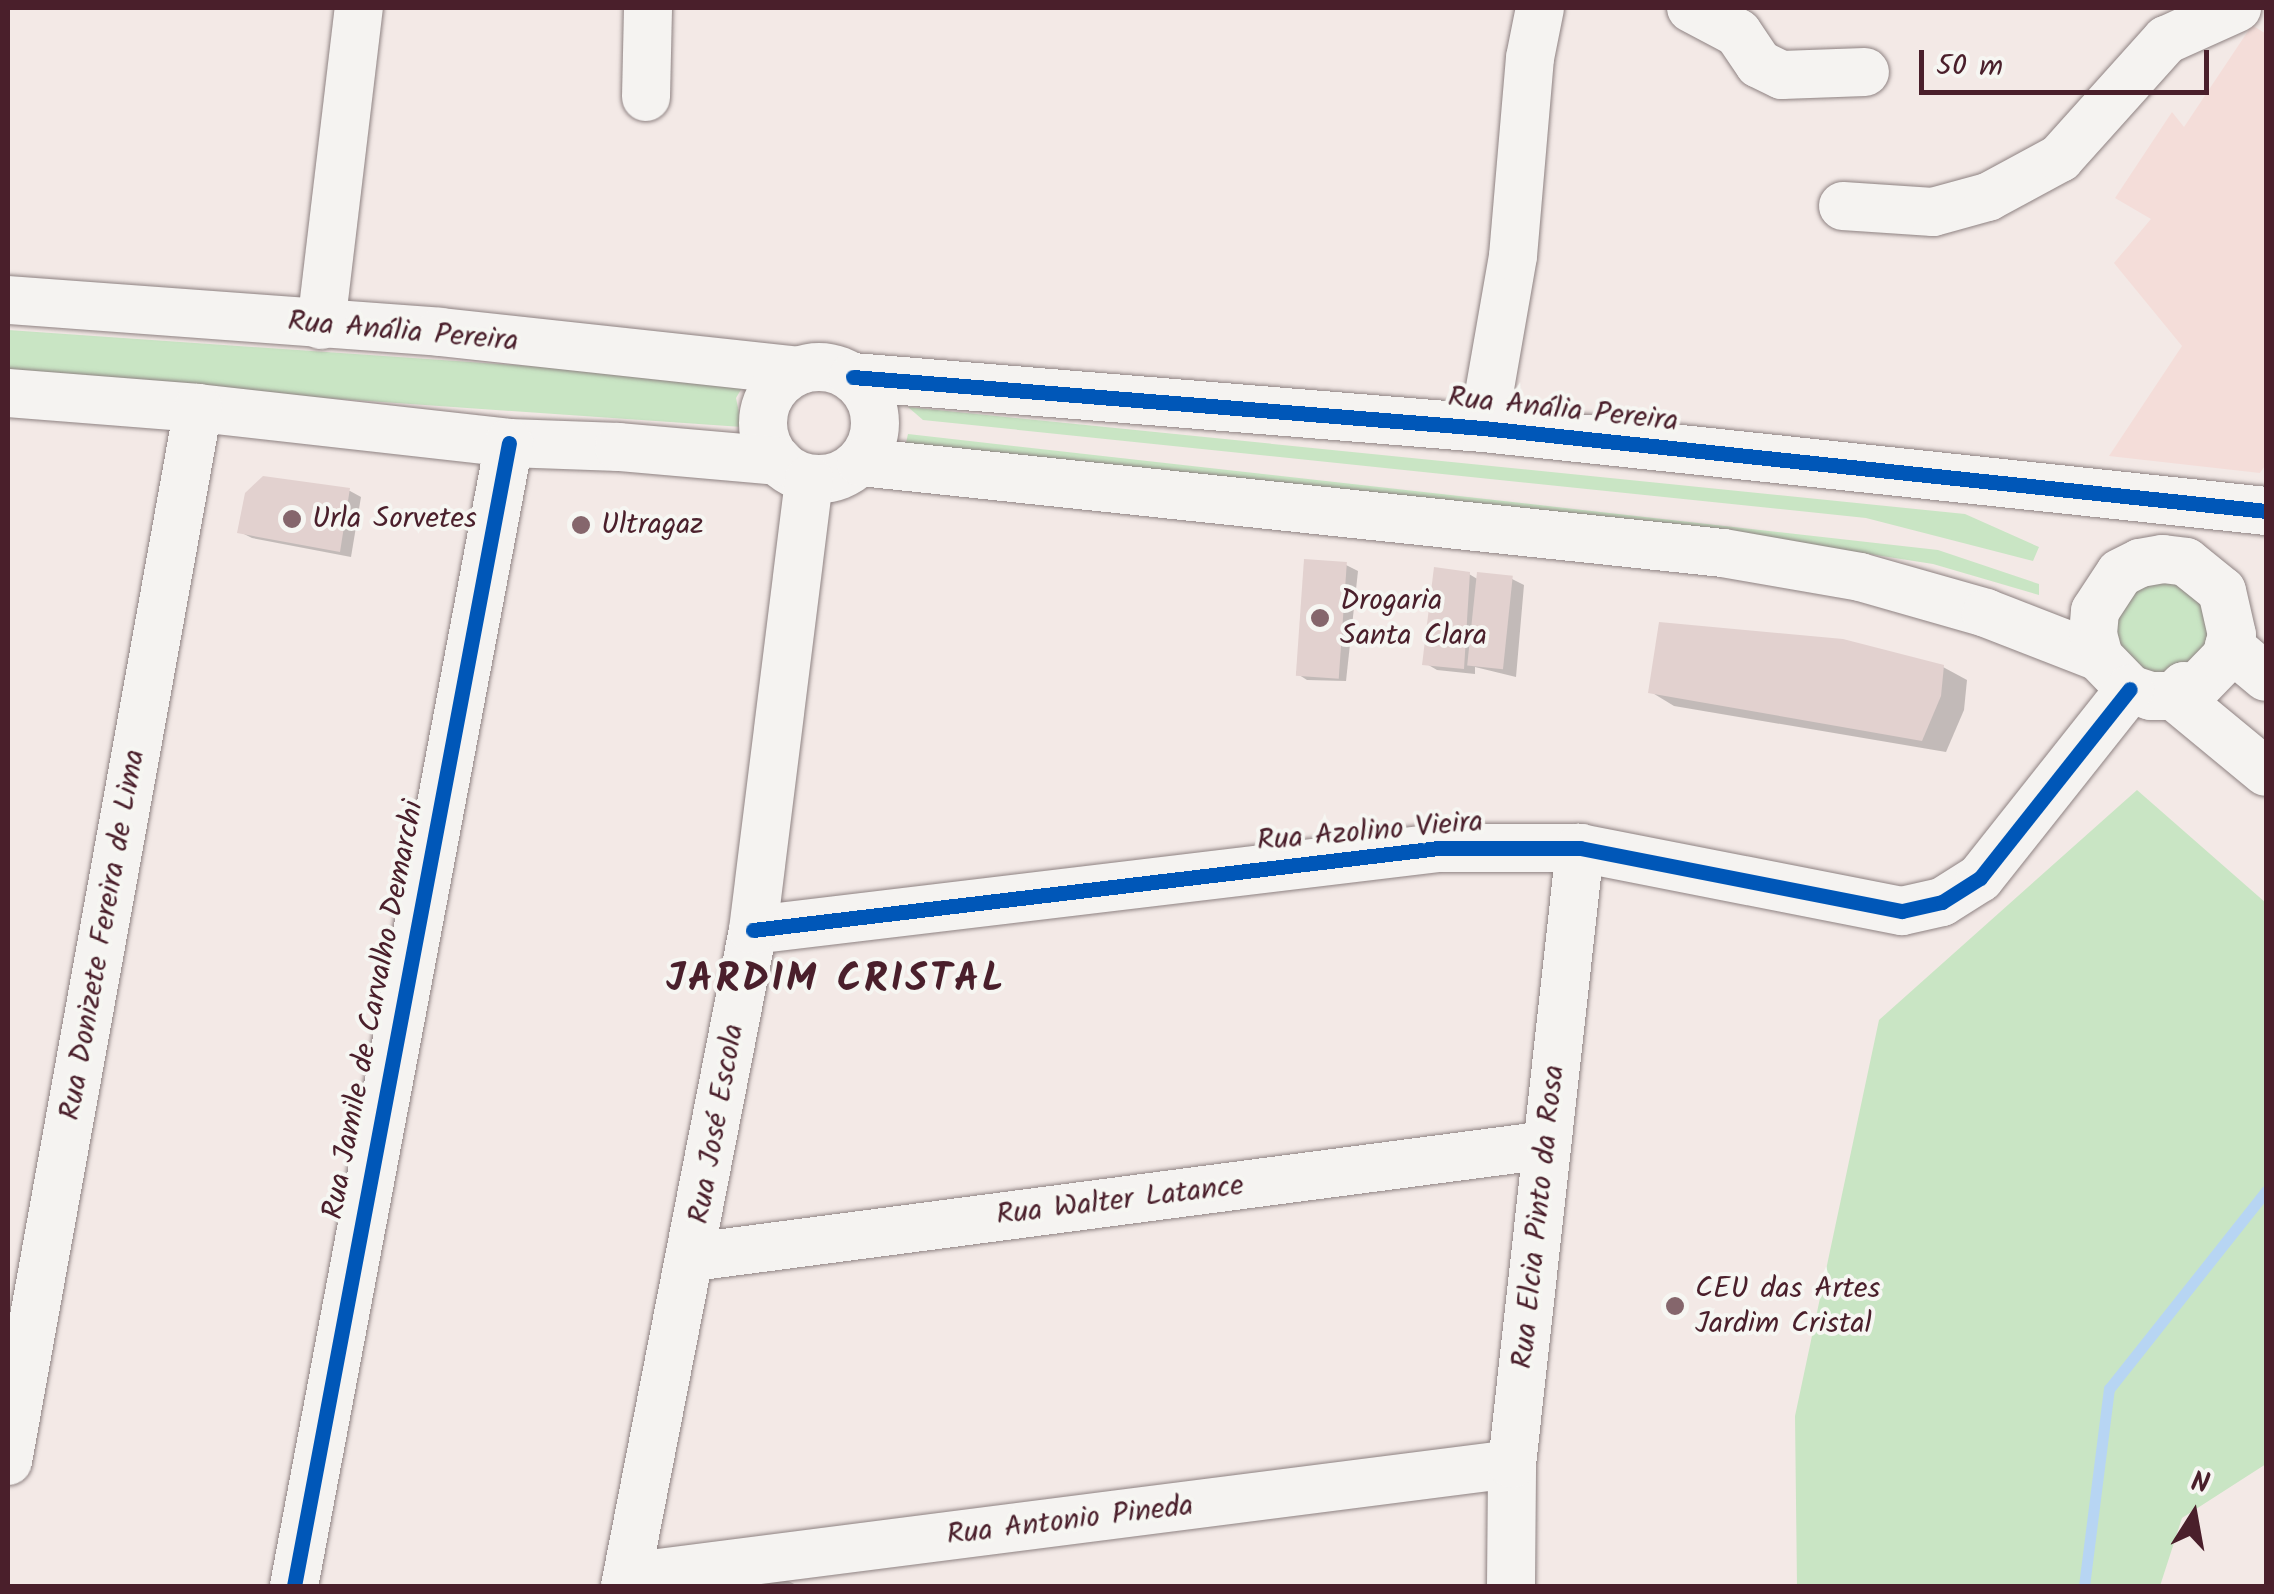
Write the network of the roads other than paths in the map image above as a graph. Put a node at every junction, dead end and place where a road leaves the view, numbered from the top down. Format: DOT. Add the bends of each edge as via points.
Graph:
graph roads {
  1 [pos="359,8"];
  2 [pos="648,8"];
  3 [pos="1540,8"];
  4 [pos="1691,8"];
  5 [pos="2238,8"];
  6 [pos="1865,72"];
  7 [pos="646,97"];
  8 [pos="1843,206"];
  9 [pos="8,300"];
  10 [pos="320,326"];
  11 [pos="798,371"];
  12 [pos="852,377"];
  13 [pos="8,393"];
  14 [pos="198,408"];
  15 [pos="1484,428"];
  16 [pos="509,443"];
  17 [pos="861,462"];
  18 [pos="794,470"];
  19 [pos="2173,501"];
  20 [pos="2266,512"];
  21 [pos="2163,558"];
  22 [pos="2229,646"];
  23 [pos="2266,677"];
  24 [pos="2134,680"];
  25 [pos="2266,772"];
  26 [pos="1580,848"];
  27 [pos="753,930"];
  28 [pos="1547,1145"];
  29 [pos="693,1257"];
  30 [pos="8,1462"];
  31 [pos="1512,1464"];
  32 [pos="626,1582"];
  33 [pos="294,1586"];
  34 [pos="1511,1586"];
  1 -- 10 [label="street"];
  2 -- 7 [label="street"];
  3 -- 15 [label="street" via="1513,256"];
  4 -- 6 [label="street" via="1738,33 1759,64 1782,75"];
  5 -- 8 [label="street" via="2166,40 2060,158 1988,197 1933,212"];
  9 -- 10 [label="street, Rua Anália Pereira"];
  10 -- 11 [label="street, Rua Anália Pereira" via="440,332"];
  11 -- 12 [label="street" via="836,368"];
  11 -- 18 [label="street" via="770,394 763,411 767,446"];
  12 -- 15 [label="street, Rua Anália Pereira"];
  12 -- 17 [label="street" via="874,408 876,428"];
  13 -- 14 [label="street"];
  14 -- 16 [label="street"];
  14 -- 30 [label="street, Rua Donizete Fereira de Lima"];
  15 -- 19 [label="street, Rua Anália Pereira"];
  16 -- 18 [label="street" via="619,447"];
  16 -- 33 [label="street, Rua Jamile de Carvalho Demarchi"];
  17 -- 18 [label="street" via="845,473"];
  17 -- 24 [label="street" via="1723,553 1860,577 1986,613"];
  18 -- 27 [label="street, Rua José Escola"];
  19 -- 20 [label="street, Rua Anália Pereira"];
  19 -- 21 [label="street"];
  21 -- 22 [label="street" via="2186,562 2222,591 2230,612"];
  21 -- 24 [label="street" via="2120,573 2095,612 2093,634"];
  22 -- 23 [label="street"];
  22 -- 24 [label="street" via="2196,689"];
  24 -- 25 [label="street"];
  24 -- 26 [label="street, Rua Azolino Vieira" via="1980,878 1942,902 1902,911"];
  26 -- 27 [label="street, Rua Azolino Vieira" via="1439,848"];
  26 -- 28 [label="street, Rua Elcia Pinto da Rosa"];
  27 -- 29 [label="street, Rua José Escola"];
  28 -- 29 [label="street, Rua Walter Latance"];
  28 -- 31 [label="street, Rua Elcia Pinto da Rosa"];
  29 -- 32 [label="street, Rua José Escola"];
  31 -- 32 [label="street, Rua Antonio Pineda"];
  31 -- 34 [label="street, Rua Elcia Pinto da Rosa"];
}
